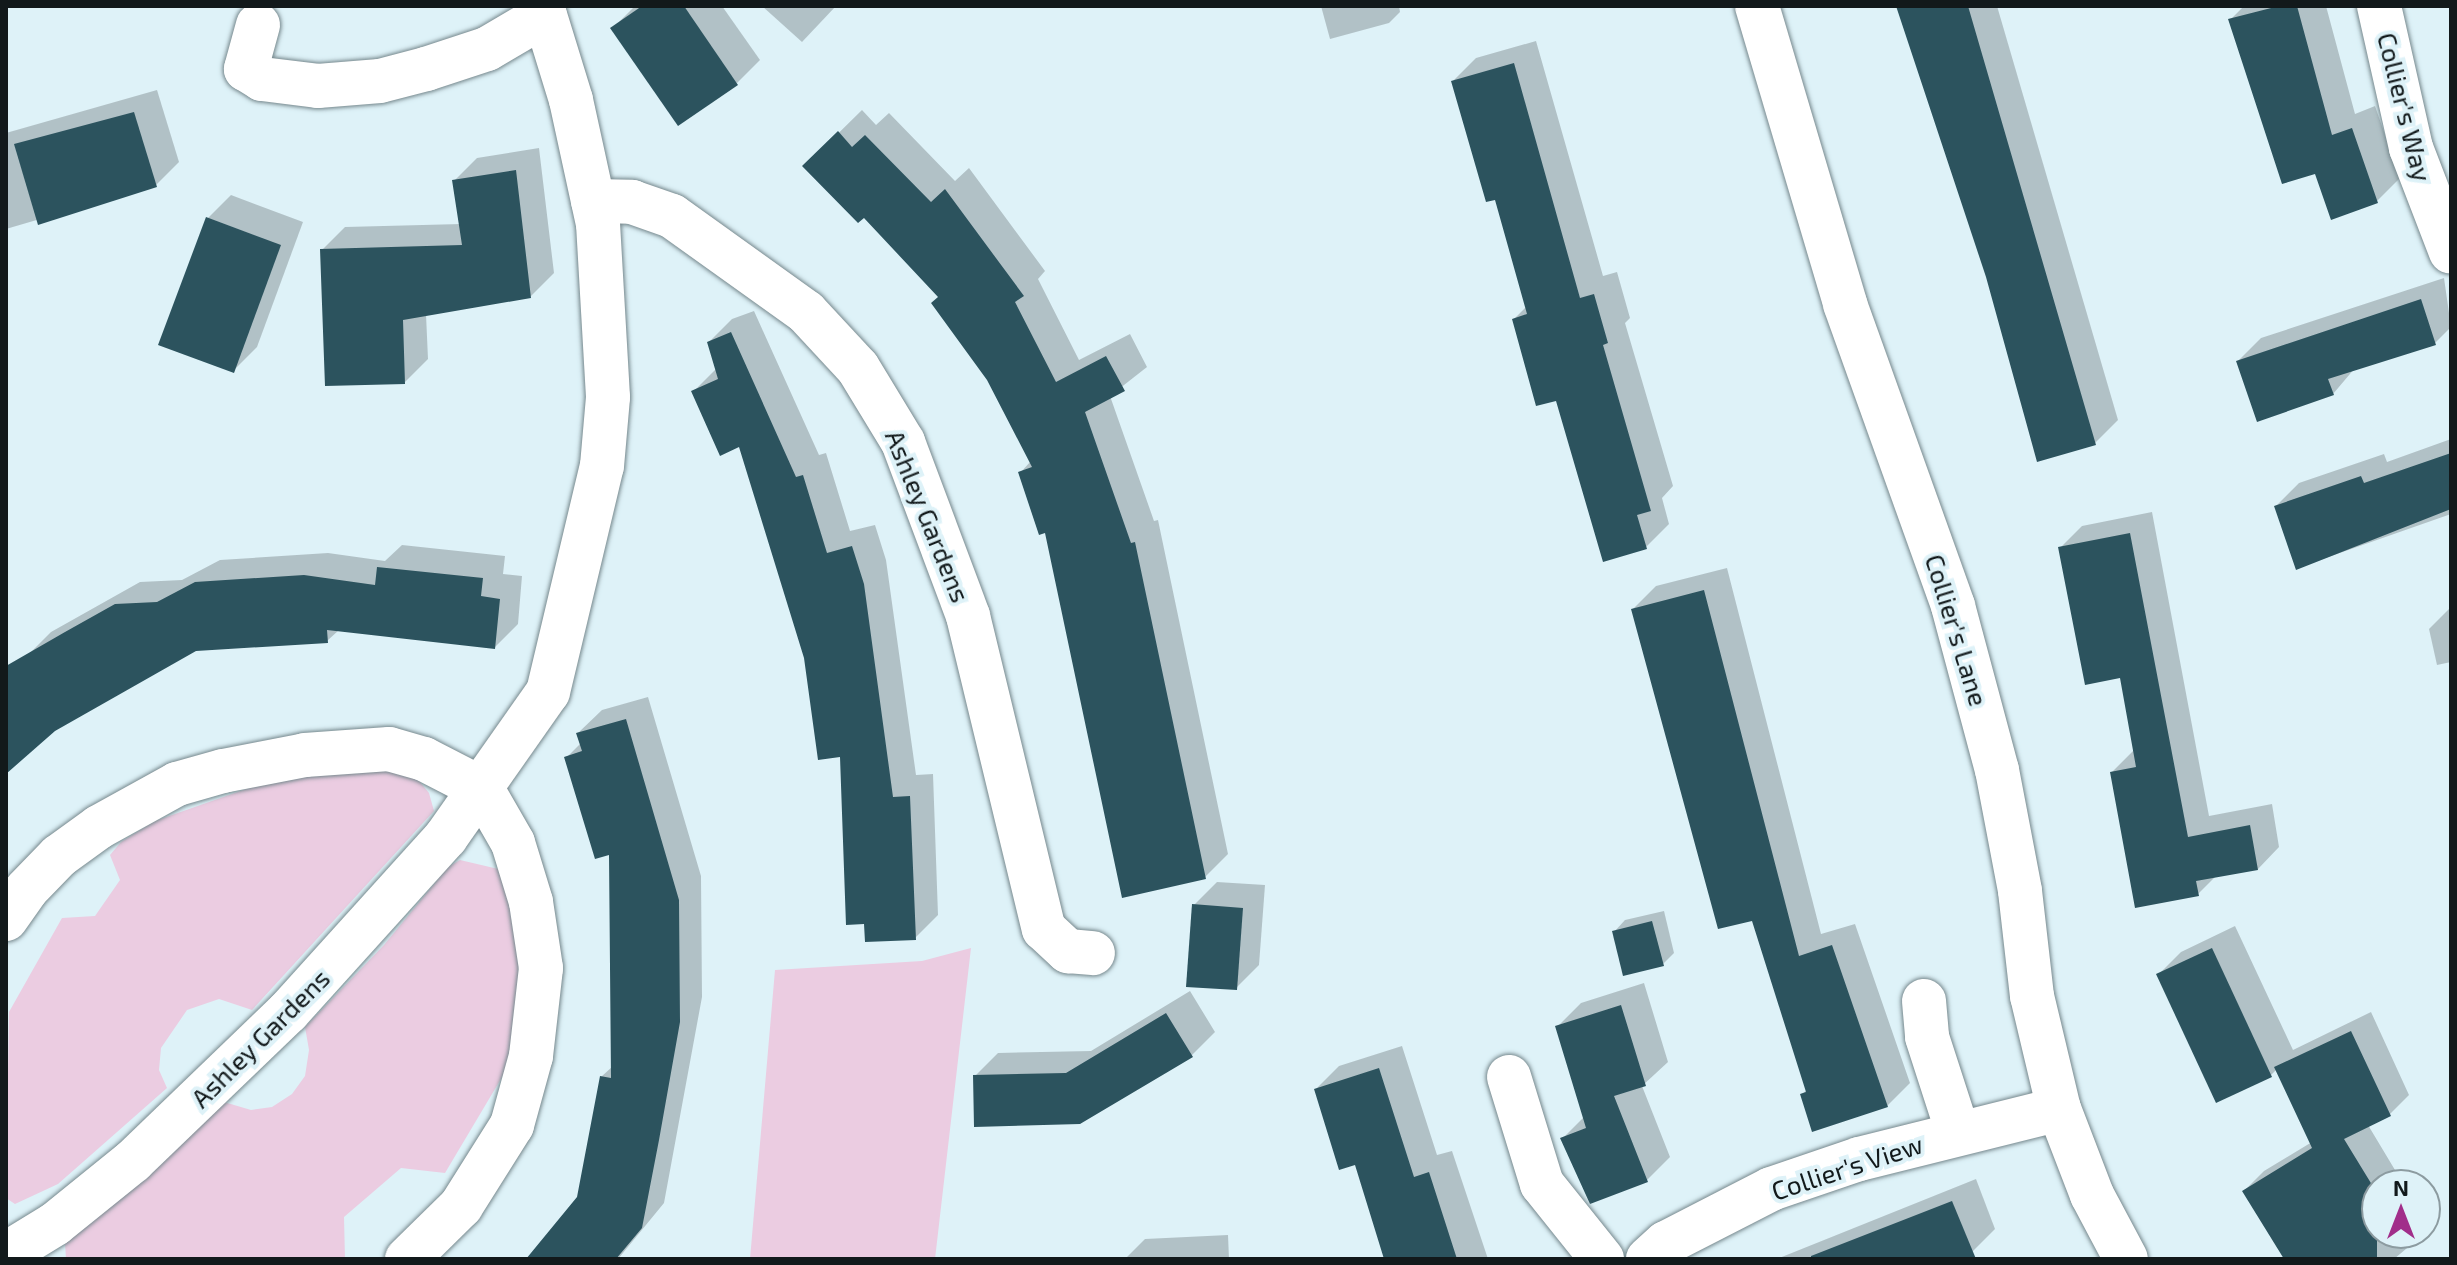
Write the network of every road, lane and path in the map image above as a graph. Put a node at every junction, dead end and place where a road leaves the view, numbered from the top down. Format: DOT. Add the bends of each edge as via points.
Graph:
graph roads {
  1 [pos="1757,6"];
  2 [pos="2379,6"];
  3 [pos="544,10"];
  4 [pos="258,25"];
  5 [pos="593,201"];
  6 [pos="2451,252"];
  7 [pos="482,789"];
  8 [pos="6,919"];
  9 [pos="1093,953"];
  10 [pos="1924,1001"];
  11 [pos="1509,1077"];
  12 [pos="2059,1109"];
  13 [pos="1958,1133"];
  14 [pos="6,1254"];
  15 [pos="407,1259"];
  16 [pos="1602,1259"];
  17 [pos="1648,1259"];
  18 [pos="2126,1259"];
  1 -- 12 [label="street, Collier's Lane" via="1845,304 1953,606 1997,770 2020,891 2032,996"];
  2 -- 6 [label="street, Collier's Way" via="2411,148"];
  3 -- 4 [label="street, Ashley Gardens" via="487,49 380,81 318,86 262,79 246,69"];
  3 -- 5 [label="street, Ashley Gardens"];
  5 -- 7 [label="street, Ashley Gardens" via="604,284 608,397 602,466 548,692"];
  5 -- 9 [label="street, Ashley Gardens" via="632,202 672,216 806,312 858,368 903,442 963,601 1044,929 1068,951"];
  7 -- 8 [label="street" via="424,759 389,749 305,755 223,771 177,784 99,827 59,856"];
  7 -- 14 [label="street, Ashley Gardens" via="376,915 227,1075 100,1188"];
  7 -- 15 [label="street" via="513,843 531,902 541,968 531,1056 512,1125 461,1206"];
  10 -- 13 [label="street" via="1927,1037"];
  11 -- 16 [label="street" via="1542,1184"];
  12 -- 13 [label="street, Collier's View"];
  12 -- 18 [label="street, Collier's Lane" via="2092,1195"];
  13 -- 17 [label="street, Collier's View" via="1771,1189 1666,1243"];
}
